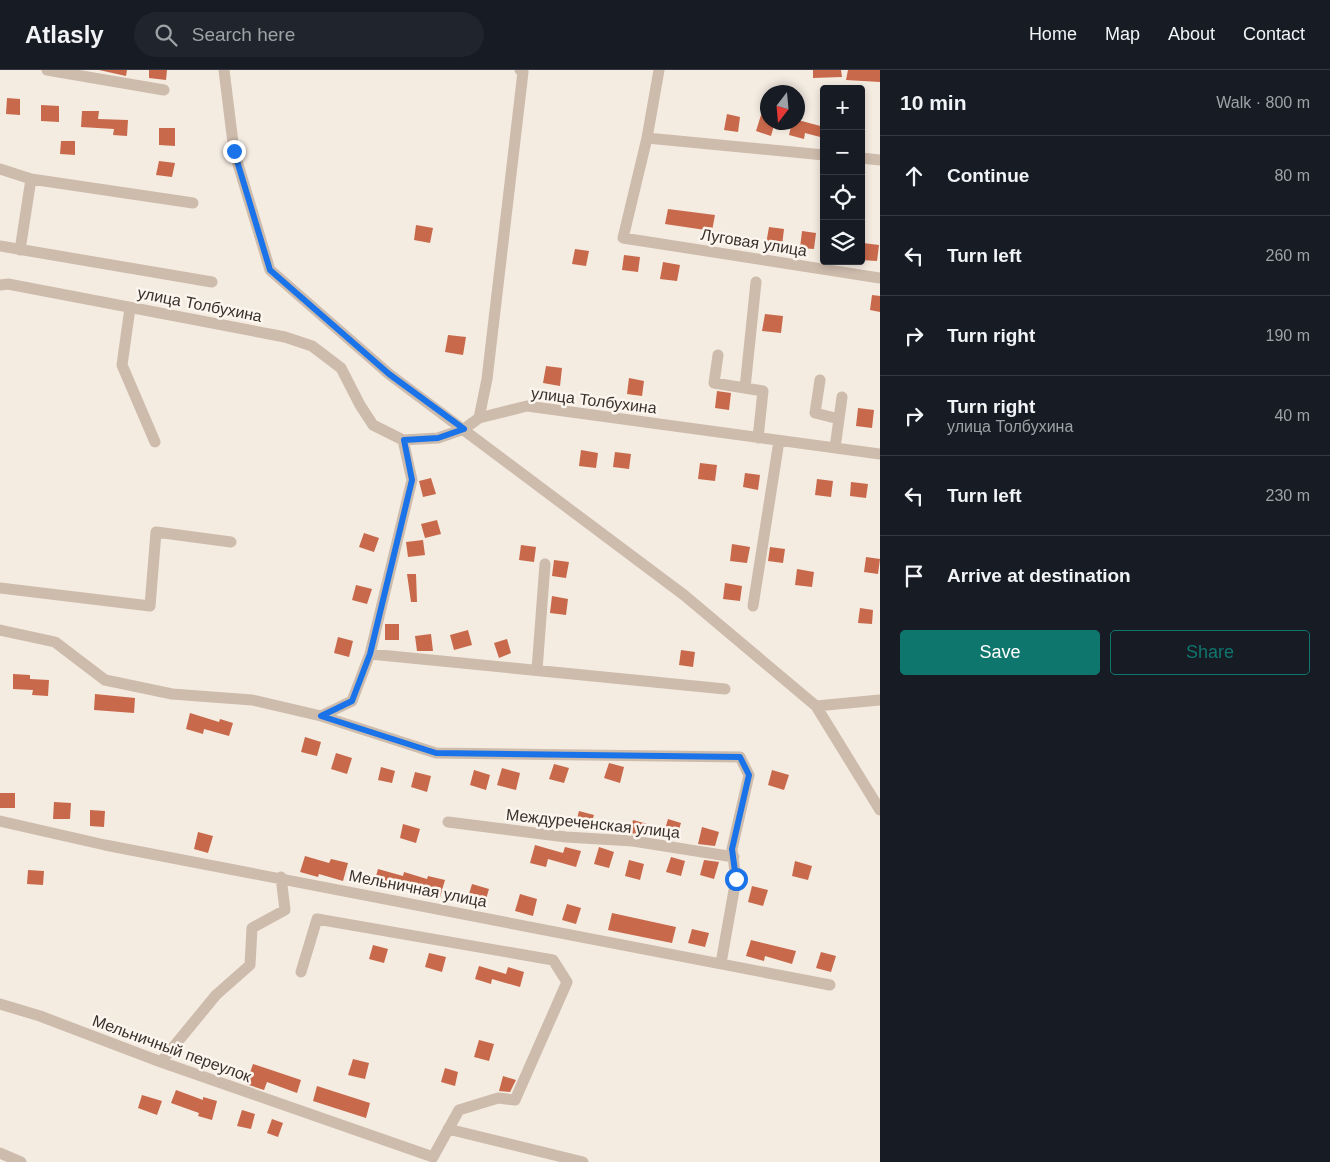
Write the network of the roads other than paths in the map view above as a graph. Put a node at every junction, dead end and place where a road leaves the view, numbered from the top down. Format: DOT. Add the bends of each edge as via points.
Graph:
graph roads {
  1 [pos="47,70"];
  2 [pos="224,70"];
  3 [pos="520,70"];
  4 [pos="659,70"];
  5 [pos="164,90"];
  6 [pos="647,138"];
  7 [pos="820,154"];
  8 [pos="865,158"];
  9 [pos="880,160"];
  10 [pos="0,169"];
  11 [pos="31,179"];
  12 [pos="193,203"];
  13 [pos="0,246"];
  14 [pos="20,250"];
  15 [pos="880,278"];
  16 [pos="212,282"];
  17 [pos="756,282"];
  18 [pos="0,284"];
  19 [pos="130,308"];
  20 [pos="718,355"];
  21 [pos="820,380"];
  22 [pos="744,388"];
  23 [pos="842,397"];
  24 [pos="479,418"];
  25 [pos="839,419"];
  26 [pos="464,429"];
  27 [pos="758,438"];
  28 [pos="404,440"];
  29 [pos="779,441"];
  30 [pos="155,442"];
  31 [pos="835,448"];
  32 [pos="880,454"];
  33 [pos="231,542"];
  34 [pos="545,564"];
  35 [pos="0,588"];
  36 [pos="753,606"];
  37 [pos="0,630"];
  38 [pos="370,654"];
  39 [pos="537,670"];
  40 [pos="725,688"];
  41 [pos="880,700"];
  42 [pos="816,706"];
  43 [pos="321,716"];
  44 [pos="879,806"];
  45 [pos="0,821"];
  46 [pos="448,822"];
  47 [pos="734,857"];
  48 [pos="281,877"];
  49 [pos="721,963"];
  50 [pos="302,972"];
  51 [pos="830,985"];
  52 [pos="0,1004"];
  53 [pos="161,1062"];
  54 [pos="448,1129"];
  55 [pos="0,1153"];
  56 [pos="21,1162"];
  57 [pos="583,1162"];
  1 -- 5 [label="street"];
  2 -- 26 [label="street" via="234,151 270,270 389,374"];
  3 -- 24 [label="street" via="523,72 522,82 487,379"];
  4 -- 6 [label="street"];
  6 -- 7 [label="street"];
  6 -- 15 [label="street, Луговая улица" via="623,238"];
  8 -- 9 [label="street"];
  10 -- 11 [label="street"];
  11 -- 12 [label="street"];
  11 -- 14 [label="street"];
  13 -- 14 [label="street"];
  14 -- 16 [label="street"];
  17 -- 22 [label="street"];
  18 -- 19 [label="street, улица Толбухина"];
  19 -- 28 [label="street, улица Толбухина" via="285,337 312,346 341,368 372,425"];
  19 -- 30 [label="street" via="122,365"];
  20 -- 22 [label="street" via="714,383"];
  21 -- 25 [label="street" via="815,413"];
  22 -- 27 [label="street" via="763,392"];
  23 -- 25 [label="street"];
  24 -- 26 [label="street, улица Толбухина"];
  24 -- 27 [label="street, улица Толбухина" via="527,406"];
  25 -- 31 [label="street"];
  26 -- 28 [label="street, улица Толбухина" via="438,438"];
  26 -- 42 [label="street" via="684,595"];
  27 -- 29 [label="street, улица Толбухина"];
  28 -- 38 [label="street" via="412,480"];
  29 -- 31 [label="street, улица Толбухина"];
  29 -- 36 [label="street"];
  31 -- 32 [label="street, улица Толбухина"];
  33 -- 35 [label="street" via="156,532 150,606"];
  34 -- 39 [label="street"];
  37 -- 43 [label="street" via="55,642 105,680 172,694 252,700"];
  38 -- 39 [label="street"];
  38 -- 43 [label="street" via="352,701"];
  39 -- 40 [label="street"];
  41 -- 42 [label="street"];
  42 -- 44 [label="street"];
  43 -- 47 [label="street" via="436,753 740,757 749,775 732,849"];
  45 -- 48 [label="street, Мельничная улица" via="105,845"];
  46 -- 47 [label="street, Междуреченская улица" via="566,837 633,841"];
  47 -- 49 [label="street" via="736,879"];
  48 -- 49 [label="street, Мельничная улица"];
  48 -- 53 [label="street" via="284,910 252,928 250,965 216,995"];
  49 -- 51 [label="street, Мельничная улица"];
  50 -- 54 [label="street" via="317,919 553,960 567,982 515,1100 498,1098 459,1110"];
  52 -- 53 [label="street, Мельничный переулок"];
  53 -- 54 [label="street, Мельничный переулок" via="433,1156"];
  54 -- 57 [label="street"];
  55 -- 56 [label="street"];
}
